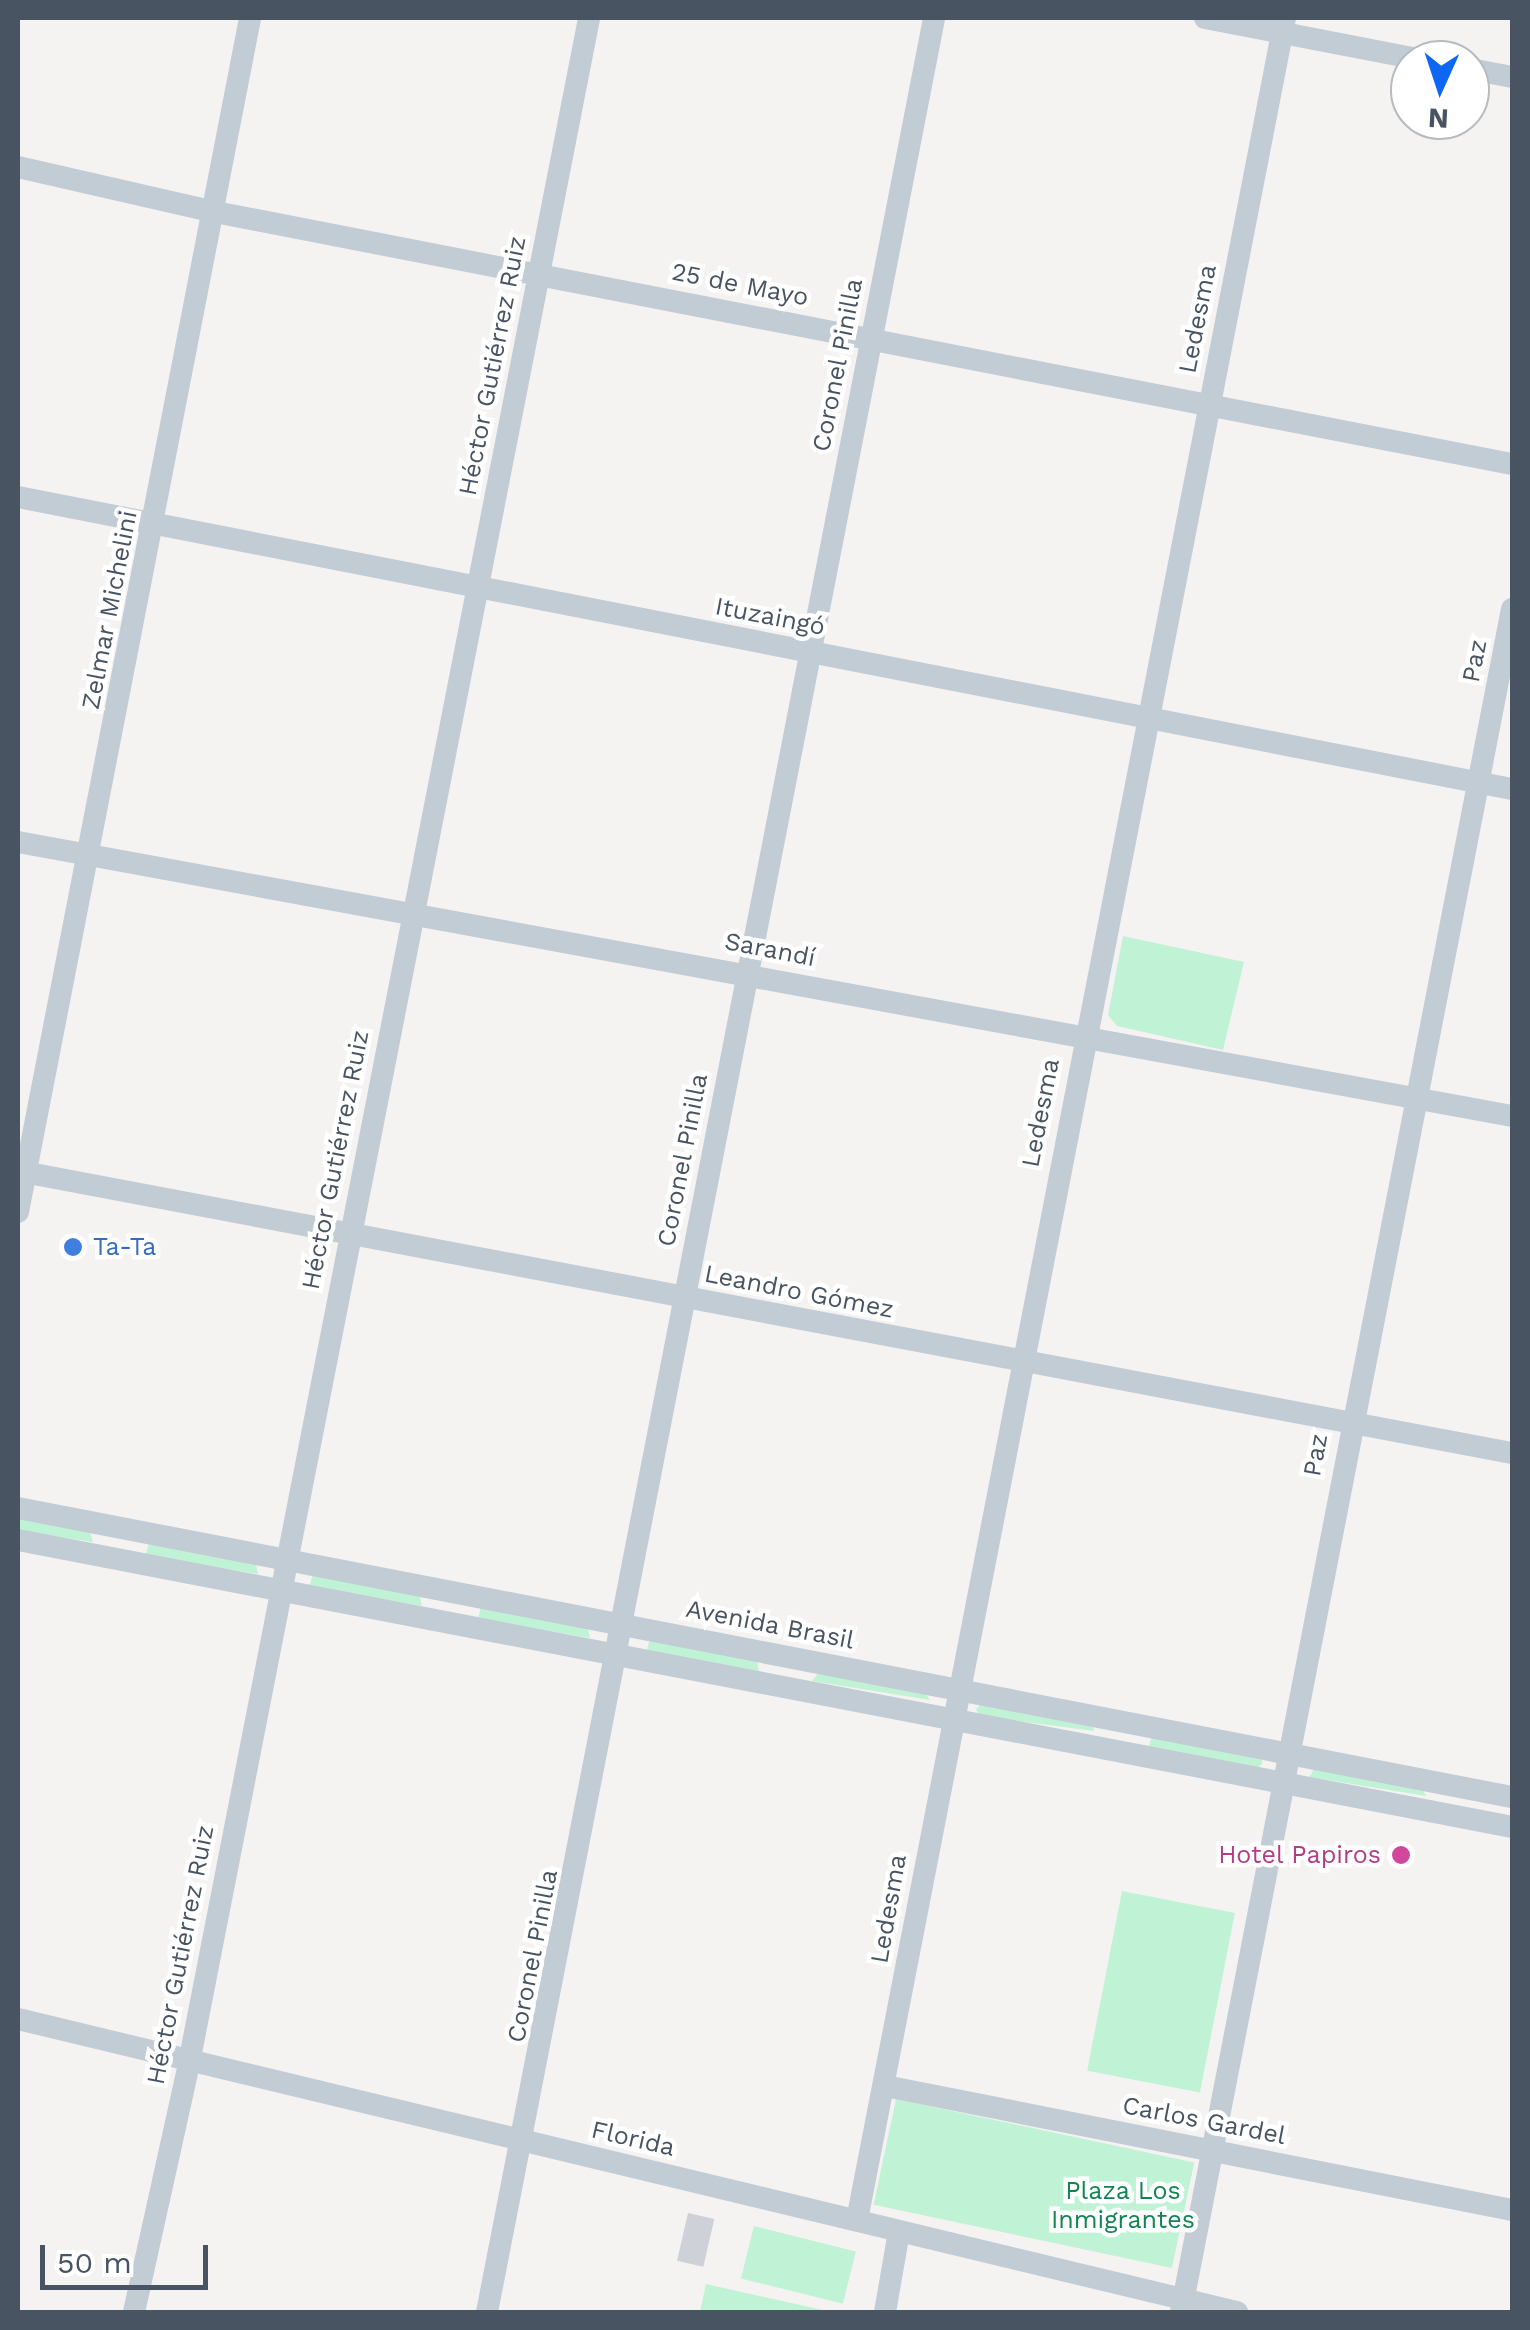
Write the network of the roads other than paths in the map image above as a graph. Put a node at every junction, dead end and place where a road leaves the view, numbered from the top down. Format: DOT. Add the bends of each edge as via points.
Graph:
graph roads {
  1 [pos="250,18"];
  2 [pos="589,18"];
  3 [pos="934,18"];
  4 [pos="1205,18"];
  5 [pos="1283,25"];
  6 [pos="1390,52"];
  7 [pos="18,166"];
  8 [pos="215,212"];
  9 [pos="540,274"];
  10 [pos="872,338"];
  11 [pos="1209,407"];
  12 [pos="1512,464"];
  13 [pos="18,498"];
  14 [pos="155,527"];
  15 [pos="477,589"];
  16 [pos="1512,608"];
  17 [pos="808,652"];
  18 [pos="1146,719"];
  19 [pos="1480,782"];
  20 [pos="1512,789"];
  21 [pos="18,842"];
  22 [pos="88,852"];
  23 [pos="413,912"];
  24 [pos="746,974"];
  25 [pos="1084,1038"];
  26 [pos="1414,1098"];
  27 [pos="1512,1116"];
  28 [pos="22,1172"];
  29 [pos="18,1212"];
  30 [pos="350,1235"];
  31 [pos="685,1298"];
  32 [pos="1020,1362"];
  33 [pos="1350,1423"];
  34 [pos="1512,1453"];
  35 [pos="18,1508"];
  36 [pos="18,1540"];
  37 [pos="287,1559"];
  38 [pos="280,1592"];
  39 [pos="624,1624"];
  40 [pos="618,1659"];
  41 [pos="958,1690"];
  42 [pos="952,1723"];
  43 [pos="1290,1754"];
  44 [pos="1284,1785"];
  45 [pos="1512,1798"];
  46 [pos="1512,1827"];
  47 [pos="18,2019"];
  48 [pos="189,2063"];
  49 [pos="885,2086"];
  50 [pos="526,2142"];
  51 [pos="1214,2152"];
  52 [pos="1512,2210"];
  53 [pos="857,2220"];
  54 [pos="899,2232"];
  55 [pos="1182,2306"];
  56 [pos="134,2312"];
  57 [pos="488,2312"];
  58 [pos="885,2312"];
  59 [pos="1236,2312"];
  1 -- 8 [label="street, Zelmar Michelini"];
  2 -- 9 [label="street, Héctor Gutiérrez Ruiz"];
  3 -- 10 [label="street, Coronel Pinilla"];
  4 -- 5 [label="street"];
  5 -- 6 [label="street"];
  5 -- 11 [label="street, Ledesma"];
  7 -- 8 [label="street, 25 de Mayo"];
  8 -- 9 [label="street, 25 de Mayo"];
  8 -- 14 [label="street, Zelmar Michelini"];
  9 -- 10 [label="street, 25 de Mayo"];
  9 -- 15 [label="street, Héctor Gutiérrez Ruiz"];
  10 -- 11 [label="street, 25 de Mayo"];
  10 -- 17 [label="street, Coronel Pinilla"];
  11 -- 12 [label="street, 25 de Mayo"];
  11 -- 18 [label="street, Ledesma"];
  13 -- 14 [label="street, Ituzaingó"];
  14 -- 15 [label="street, Ituzaingó"];
  14 -- 22 [label="street, Zelmar Michelini"];
  15 -- 17 [label="street, Ituzaingó"];
  15 -- 23 [label="street, Héctor Gutiérrez Ruiz"];
  16 -- 19 [label="street, Paz"];
  17 -- 18 [label="street, Ituzaingó"];
  17 -- 24 [label="street, Coronel Pinilla"];
  18 -- 19 [label="street, Ituzaingó"];
  18 -- 25 [label="street, Ledesma"];
  19 -- 20 [label="street, Ituzaingó"];
  19 -- 26 [label="street, Paz"];
  21 -- 22 [label="street, Sarandí"];
  22 -- 23 [label="street, Sarandí"];
  22 -- 28 [label="street, Zelmar Michelini"];
  23 -- 24 [label="street, Sarandí"];
  23 -- 30 [label="street, Héctor Gutiérrez Ruiz"];
  24 -- 25 [label="street, Sarandí"];
  24 -- 31 [label="street, Coronel Pinilla"];
  25 -- 26 [label="street, Sarandí"];
  25 -- 32 [label="street, Ledesma"];
  26 -- 27 [label="street, Sarandí"];
  26 -- 33 [label="street, Paz"];
  28 -- 29 [label="street, Zelmar Michelini"];
  28 -- 30 [label="street, Leandro Gómez"];
  30 -- 31 [label="street, Leandro Gómez"];
  30 -- 37 [label="street, Héctor Gutiérrez Ruiz"];
  31 -- 32 [label="street, Leandro Gómez"];
  31 -- 39 [label="street, Coronel Pinilla"];
  32 -- 33 [label="street, Leandro Gómez"];
  32 -- 41 [label="street, Ledesma"];
  33 -- 34 [label="street, Leandro Gómez"];
  33 -- 43 [label="street, Paz"];
  35 -- 37 [label="street, Avenida Brasil"];
  36 -- 38 [label="street"];
  37 -- 38 [label="street, Héctor Gutiérrez Ruiz"];
  37 -- 39 [label="street, Avenida Brasil"];
  38 -- 40 [label="street"];
  38 -- 48 [label="street, Héctor Gutiérrez Ruiz"];
  39 -- 40 [label="street, Coronel Pinilla"];
  39 -- 41 [label="street, Avenida Brasil"];
  40 -- 42 [label="street"];
  40 -- 50 [label="street, Coronel Pinilla"];
  41 -- 42 [label="street, Ledesma"];
  41 -- 43 [label="street, Avenida Brasil"];
  42 -- 44 [label="street"];
  42 -- 49 [label="street, Ledesma"];
  43 -- 44 [label="street, Paz"];
  43 -- 45 [label="street, Avenida Brasil"];
  44 -- 46 [label="street"];
  44 -- 51 [label="street, Paz"];
  47 -- 48 [label="street, Florida"];
  48 -- 50 [label="street, Florida"];
  48 -- 56 [label="street, Héctor Gutiérrez Ruiz"];
  49 -- 51 [label="street, Carlos Gardel"];
  49 -- 53 [label="street, Ledesma"];
  50 -- 53 [label="street, Florida"];
  50 -- 57 [label="street, Coronel Pinilla"];
  51 -- 52 [label="street, Carlos Gardel"];
  51 -- 55 [label="street, Paz"];
  53 -- 54 [label="street, Florida"];
  54 -- 55 [label="street, Florida"];
  54 -- 58 [label="street"];
  55 -- 59 [label="street, Florida"];
}
